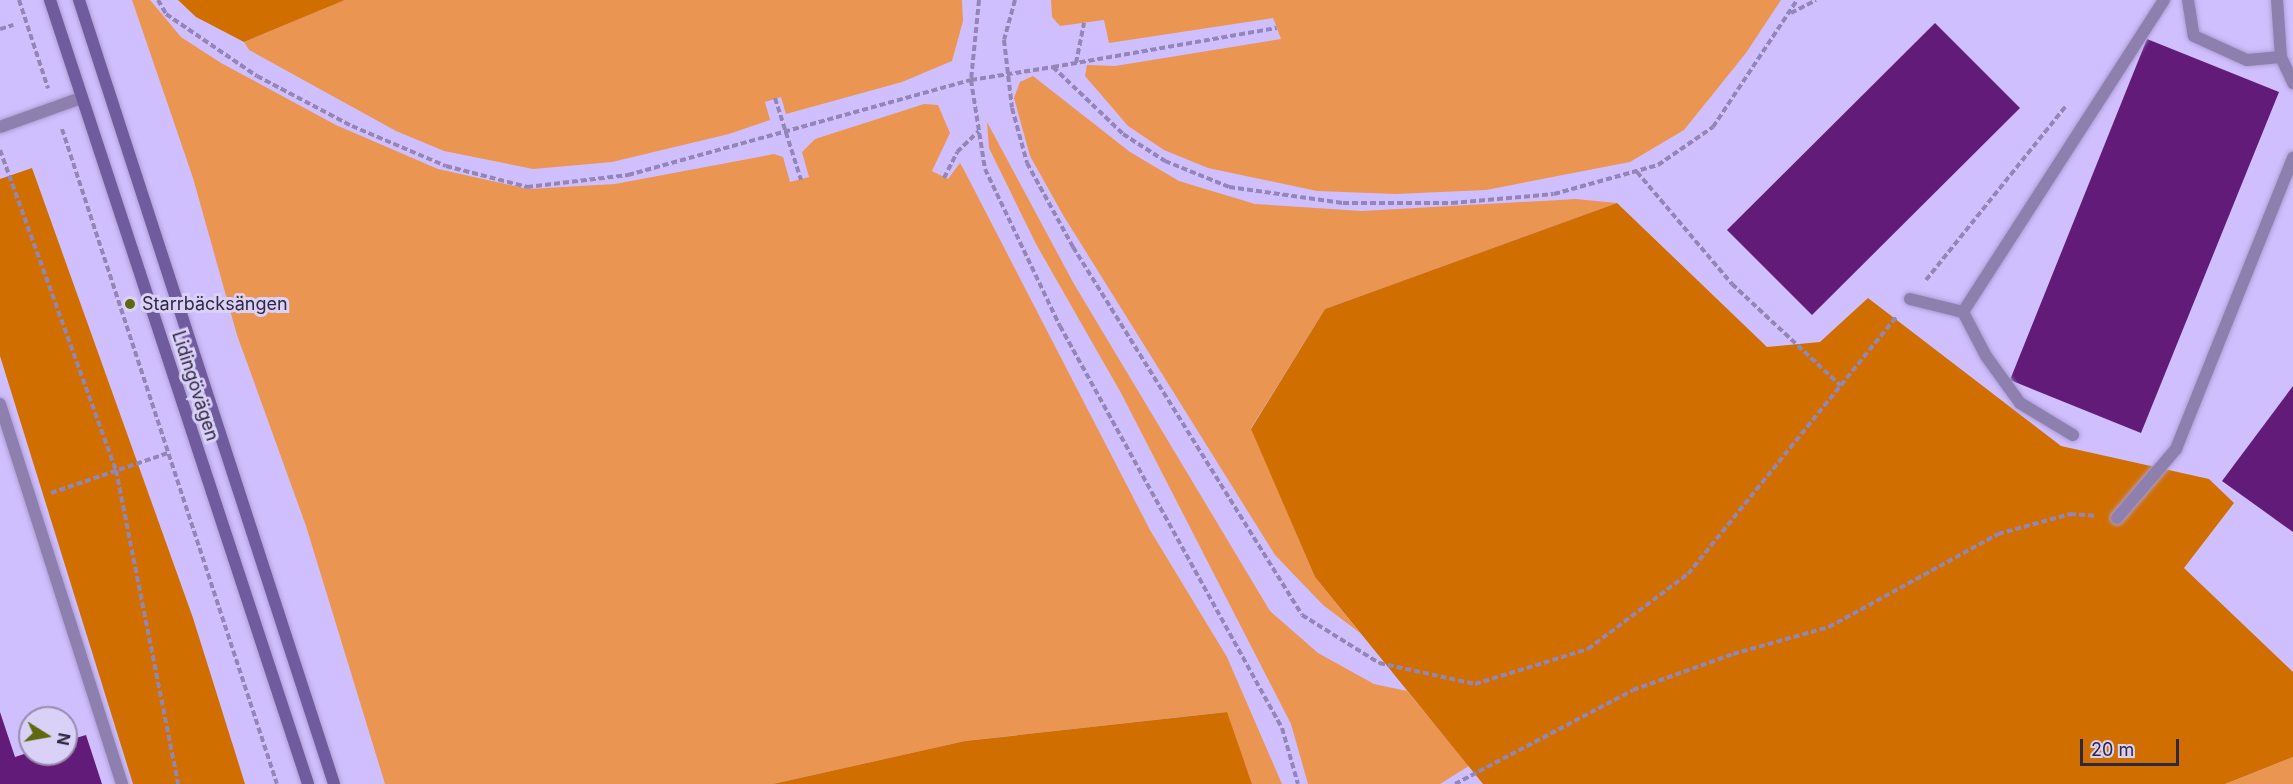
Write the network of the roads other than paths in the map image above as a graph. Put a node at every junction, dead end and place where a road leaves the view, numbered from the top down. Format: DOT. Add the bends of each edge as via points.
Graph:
graph roads {
  1 [pos="50,0"];
  2 [pos="79,0"];
  3 [pos="2164,0"];
  4 [pos="2188,0"];
  5 [pos="2277,0"];
  6 [pos="2281,57"];
  7 [pos="2293,83"];
  8 [pos="81,98"];
  9 [pos="0,127"];
  10 [pos="2293,158"];
  11 [pos="1910,299"];
  12 [pos="1963,312"];
  13 [pos="0,404"];
  14 [pos="2073,435"];
  15 [pos="2117,518"];
  16 [pos="122,784"];
  17 [pos="308,784"];
  18 [pos="334,784"];
  1 -- 8 [label="main road, Lidingövägen"];
  2 -- 18 [label="main road, Lidingövägen"];
  3 -- 12 [label="lane"];
  4 -- 6 [label="lane" via="2194,36 2247,60"];
  5 -- 6 [label="lane"];
  6 -- 7 [label="lane"];
  8 -- 9 [label="lane"];
  8 -- 17 [label="main road, Lidingövägen"];
  10 -- 15 [label="lane" via="2176,449"];
  11 -- 12 [label="lane"];
  12 -- 14 [label="lane" via="1986,356 2020,403"];
  13 -- 16 [label="lane"];
}
